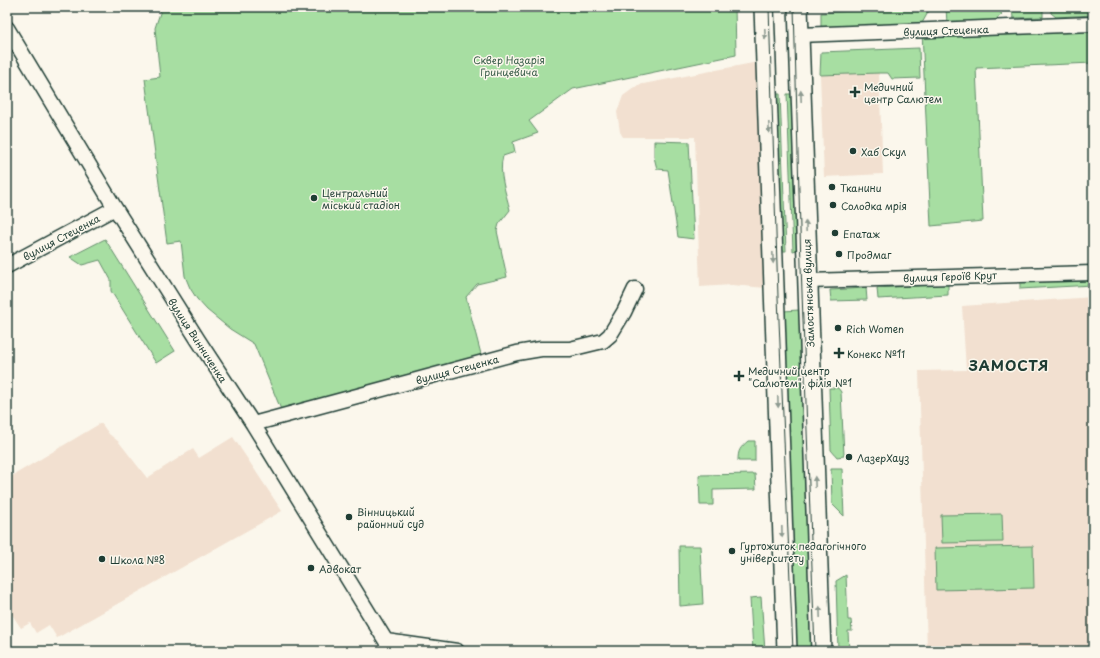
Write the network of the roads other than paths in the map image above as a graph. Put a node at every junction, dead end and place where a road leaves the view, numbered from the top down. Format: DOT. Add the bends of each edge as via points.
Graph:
graph roads {
  1 [pos="764,7"];
  2 [pos="798,7"];
  3 [pos="1093,24"];
  4 [pos="7,28"];
  5 [pos="799,35"];
  6 [pos="115,208"];
  7 [pos="7,266"];
  8 [pos="1093,272"];
  9 [pos="807,281"];
  10 [pos="635,289"];
  11 [pos="253,424"];
  12 [pos="389,646"];
  13 [pos="457,651"];
  14 [pos="787,651"];
  15 [pos="821,651"];
  1 -- 14 [label="main road, one-way"];
  2 -- 5 [label="main road, Замостянська вулиця"];
  3 -- 5 [label="street, вулиця Стеценка"];
  4 -- 6 [label="street, вулиця Винниченка"];
  9 -- 5 [label="main road, Замостянська вулиця, one-way"];
  6 -- 7 [label="street, вулиця Стеценка"];
  6 -- 11 [label="street, вулиця Винниченка"];
  8 -- 9 [label="street, вулиця Героїв Крут"];
  15 -- 9 [label="main road, Замостянська вулиця, one-way"];
  10 -- 11 [label="street, вулиця Стеценка" via="610,335 603,341 570,349 541,349 517,353"];
  11 -- 12 [label="street, вулиця Винниченка"];
  12 -- 13 [label="street"];
}
